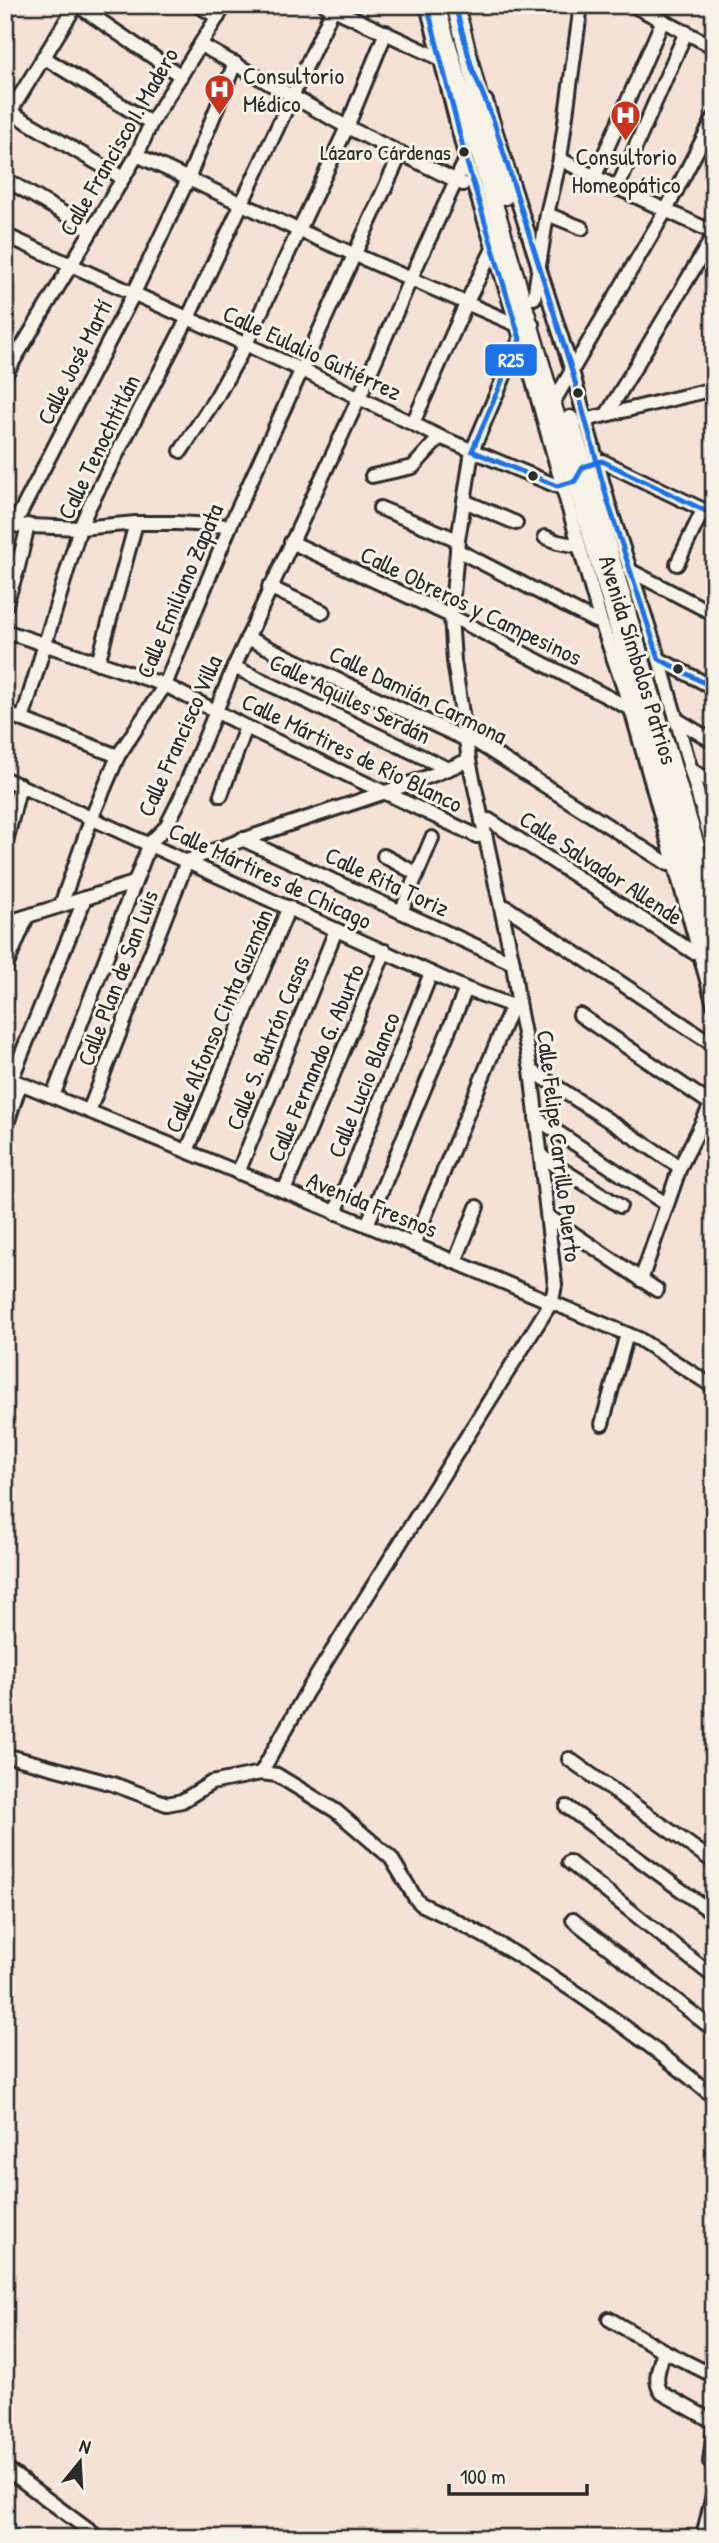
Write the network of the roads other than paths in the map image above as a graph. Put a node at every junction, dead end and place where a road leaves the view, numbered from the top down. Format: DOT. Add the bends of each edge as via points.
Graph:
graph roads {
  1 [pos="76,5"];
  2 [pos="197,5"];
  3 [pos="225,5"];
  4 [pos="427,5"];
  5 [pos="436,5"];
  6 [pos="455,5"];
  7 [pos="581,5"];
  8 [pos="634,6"];
  9 [pos="329,7"];
  10 [pos="218,18"];
  11 [pos="663,20"];
  12 [pos="386,32"];
  13 [pos="686,32"];
  14 [pos="201,45"];
  15 [pos="714,47"];
  16 [pos="43,57"];
  17 [pos="439,58"];
  18 [pos="235,63"];
  19 [pos="472,68"];
  20 [pos="181,76"];
  21 [pos="292,94"];
  22 [pos="8,116"];
  23 [pos="714,118"];
  24 [pos="151,123"];
  25 [pos="347,127"];
  26 [pos="401,153"];
  27 [pos="137,155"];
  28 [pos="466,159"];
  29 [pos="560,159"];
  30 [pos="123,178"];
  31 [pos="594,178"];
  32 [pos="5,179"];
  33 [pos="188,179"];
  34 [pos="456,180"];
  35 [pos="617,190"];
  36 [pos="476,192"];
  37 [pos="241,203"];
  38 [pos="666,210"];
  39 [pos="547,214"];
  40 [pos="582,228"];
  41 [pos="92,230"];
  42 [pos="298,230"];
  43 [pos="5,234"];
  44 [pos="714,234"];
  45 [pos="493,249"];
  46 [pos="355,253"];
  47 [pos="71,264"];
  48 [pos="539,269"];
  49 [pos="410,280"];
  50 [pos="134,293"];
  51 [pos="534,298"];
  52 [pos="466,304"];
  53 [pos="188,318"];
  54 [pos="525,325"];
  55 [pos="520,339"];
  56 [pos="246,344"];
  57 [pos="302,370"];
  58 [pos="572,371"];
  59 [pos="5,376"];
  60 [pos="714,389"];
  61 [pos="558,394"];
  62 [pos="359,398"];
  63 [pos="607,414"];
  64 [pos="585,420"];
  65 [pos="414,423"];
  66 [pos="440,437"];
  67 [pos="181,451"];
  68 [pos="472,451"];
  69 [pos="579,473"];
  70 [pos="372,476"];
  71 [pos="464,501"];
  72 [pos="602,504"];
  73 [pos="380,508"];
  74 [pos="708,513"];
  75 [pos="136,523"];
  76 [pos="516,523"];
  77 [pos="10,525"];
  78 [pos="28,525"];
  79 [pos="230,526"];
  80 [pos="80,528"];
  81 [pos="545,537"];
  82 [pos="291,542"];
  83 [pos="457,545"];
  84 [pos="579,546"];
  85 [pos="677,564"];
  86 [pos="631,571"];
  87 [pos="269,587"];
  88 [pos="5,606"];
  89 [pos="323,612"];
  90 [pos="714,614"];
  91 [pos="451,616"];
  92 [pos="600,619"];
  93 [pos="5,631"];
  94 [pos="247,638"];
  95 [pos="46,646"];
  96 [pos="659,659"];
  97 [pos="98,663"];
  98 [pos="234,667"];
  99 [pos="164,685"];
  100 [pos="714,688"];
  101 [pos="631,709"];
  102 [pos="216,710"];
  103 [pos="5,713"];
  104 [pos="676,719"];
  105 [pos="22,720"];
  106 [pos="246,727"];
  107 [pos="465,739"];
  108 [pos="714,742"];
  109 [pos="118,756"];
  110 [pos="469,760"];
  111 [pos="448,769"];
  112 [pos="690,769"];
  113 [pos="5,779"];
  114 [pos="714,784"];
  115 [pos="20,785"];
  116 [pos="386,792"];
  117 [pos="221,795"];
  118 [pos="92,817"];
  119 [pos="482,821"];
  120 [pos="485,835"];
  121 [pos="432,838"];
  122 [pos="242,839"];
  123 [pos="150,844"];
  124 [pos="5,846"];
  125 [pos="714,851"];
  126 [pos="384,856"];
  127 [pos="187,861"];
  128 [pos="673,863"];
  129 [pos="417,874"];
  130 [pos="134,883"];
  131 [pos="85,898"];
  132 [pos="61,905"];
  133 [pos="289,907"];
  134 [pos="500,907"];
  135 [pos="714,908"];
  136 [pos="401,912"];
  137 [pos="27,917"];
  138 [pos="5,923"];
  139 [pos="337,930"];
  140 [pos="697,950"];
  141 [pos="386,951"];
  142 [pos="714,956"];
  143 [pos="513,963"];
  144 [pos="5,969"];
  145 [pos="431,973"];
  146 [pos="466,989"];
  147 [pos="714,1005"];
  148 [pos="516,1007"];
  149 [pos="580,1015"];
  150 [pos="714,1045"];
  151 [pos="531,1070"];
  152 [pos="12,1080"];
  153 [pos="53,1096"];
  154 [pos="712,1101"];
  155 [pos="89,1111"];
  156 [pos="537,1118"];
  157 [pos="5,1130"];
  158 [pos="187,1151"];
  159 [pos="541,1156"];
  160 [pos="680,1167"];
  161 [pos="238,1173"];
  162 [pos="284,1191"];
  163 [pos="666,1204"];
  164 [pos="620,1206"];
  165 [pos="477,1207"];
  166 [pos="335,1213"];
  167 [pos="549,1217"];
  168 [pos="367,1224"];
  169 [pos="413,1245"];
  170 [pos="455,1262"];
  171 [pos="641,1280"];
  172 [pos="657,1290"];
  173 [pos="552,1301"];
  174 [pos="627,1334"];
  175 [pos="714,1387"];
  176 [pos="602,1424"];
  177 [pos="5,1755"];
  178 [pos="569,1759"];
  179 [pos="261,1773"];
  180 [pos="566,1807"];
  181 [pos="569,1862"];
  182 [pos="714,1862"];
  183 [pos="714,1914"];
  184 [pos="573,1920"];
  185 [pos="714,1977"];
  186 [pos="714,2030"];
  187 [pos="714,2097"];
  188 [pos="610,2319"];
  189 [pos="664,2351"];
  190 [pos="714,2376"];
  191 [pos="714,2422"];
  192 [pos="714,2431"];
  193 [pos="714,2465"];
  194 [pos="5,2468"];
  195 [pos="714,2491"];
  196 [pos="99,2538"];
  197 [pos="706,2538"];
  1 -- 16 [label="street"];
  1 -- 20 [label="street"];
  2 -- 10 [label="street"];
  3 -- 10 [label="street, Calle Francisco I. Madero"];
  4 -- 17 [label="street, Avenida Símbolos Patrios"];
  5 -- 54 [label="main road, Avenida Símbolos Patrios"];
  6 -- 19 [label="main road, Avenida Símbolos Patrios"];
  7 -- 29 [label="street"];
  8 -- 11 [label="street"];
  9 -- 12 [label="street"];
  9 -- 21 [label="street, Calle Tenochtitlán"];
  10 -- 14 [label="street, Calle Francisco I. Madero"];
  11 -- 13 [label="street"];
  11 -- 31 [label="street"];
  12 -- 17 [label="street"];
  12 -- 25 [label="street"];
  13 -- 15 [label="street"];
  13 -- 35 [label="street"];
  14 -- 18 [label="street"];
  14 -- 20 [label="street, Calle Francisco I. Madero"];
  16 -- 22 [label="street"];
  16 -- 24 [label="street"];
  17 -- 28 [label="street, Avenida Símbolos Patrios"];
  18 -- 21 [label="street"];
  18 -- 33 [label="street, Calle José Martí"];
  19 -- 48 [label="street, Avenida Símbolos Patrios" via="494,122"];
  19 -- 51 [label="main road, Avenida Símbolos Patrios"];
  20 -- 24 [label="street, Calle Francisco I. Madero"];
  21 -- 25 [label="street"];
  21 -- 37 [label="street, Calle Tenochtitlán"];
  22 -- 30 [label="street"];
  23 -- 38 [label="street"];
  24 -- 27 [label="street, Calle Francisco I. Madero"];
  25 -- 26 [label="street"];
  25 -- 42 [label="street"];
  26 -- 34 [label="street"];
  26 -- 46 [label="street, Calle Emiliano Zapata"];
  27 -- 30 [label="street, Calle Francisco I. Madero"];
  27 -- 33 [label="street"];
  28 -- 34 [label="street, Calle Francisco Villa"];
  28 -- 36 [label="street, Avenida Símbolos Patrios"];
  29 -- 31 [label="street"];
  29 -- 39 [label="street"];
  30 -- 41 [label="street, Calle Francisco I. Madero"];
  31 -- 35 [label="street"];
  32 -- 41 [label="street"];
  33 -- 37 [label="street"];
  33 -- 50 [label="street, Calle José Martí"];
  34 -- 36 [label="street"];
  34 -- 49 [label="street, Calle Francisco Villa"];
  35 -- 38 [label="street"];
  36 -- 45 [label="street, Avenida Símbolos Patrios"];
  37 -- 42 [label="street"];
  37 -- 53 [label="street, Calle Tenochtitlán"];
  38 -- 44 [label="street"];
  38 -- 58 [label="street"];
  39 -- 40 [label="street"];
  39 -- 48 [label="street"];
  41 -- 47 [label="street, Calle Francisco I. Madero"];
  42 -- 46 [label="street"];
  42 -- 56 [label="street"];
  43 -- 47 [label="street, Calle Eulalio Gutiérrez"];
  44 -- 63 [label="street"];
  45 -- 52 [label="street"];
  45 -- 54 [label="street, Avenida Símbolos Patrios"];
  46 -- 49 [label="street"];
  46 -- 57 [label="street, Calle Emiliano Zapata"];
  47 -- 50 [label="street, Calle Eulalio Gutiérrez"];
  47 -- 59 [label="street, Calle Francisco I. Madero"];
  48 -- 51 [label="street"];
  48 -- 58 [label="street, Avenida Símbolos Patrios"];
  49 -- 52 [label="street"];
  49 -- 62 [label="street, Calle Francisco Villa"];
  50 -- 53 [label="street, Calle Eulalio Gutiérrez"];
  50 -- 77 [label="street, Calle José Martí"];
  51 -- 61 [label="main road, Avenida Símbolos Patrios"];
  52 -- 54 [label="street"];
  52 -- 65 [label="street"];
  53 -- 56 [label="street, Calle Eulalio Gutiérrez"];
  53 -- 80 [label="street, Calle Tenochtitlán"];
  54 -- 55 [label="street, Calle Felipe Carrillo Puerto"];
  54 -- 61 [label="main road, Avenida Símbolos Patrios"];
  55 -- 68 [label="street, Calle Felipe Carrillo Puerto"];
  55 -- 69 [label="street, Avenida Símbolos Patrios"];
  56 -- 57 [label="street, Calle Eulalio Gutiérrez"];
  56 -- 67 [label="street"];
  57 -- 62 [label="street, Calle Eulalio Gutiérrez"];
  57 -- 79 [label="street, Calle Emiliano Zapata"];
  58 -- 61 [label="street"];
  58 -- 64 [label="street, Avenida Símbolos Patrios"];
  60 -- 63 [label="street"];
  61 -- 69 [label="main road, Avenida Símbolos Patrios"];
  62 -- 65 [label="street, Calle Eulalio Gutiérrez"];
  62 -- 82 [label="street, Calle Francisco Villa"];
  63 -- 64 [label="street"];
  64 -- 69 [label="street, Avenida Símbolos Patrios"];
  65 -- 66 [label="street, Calle Eulalio Gutiérrez"];
  66 -- 68 [label="street, Calle Eulalio Gutiérrez"];
  66 -- 70 [label="street" via="413,467"];
  68 -- 69 [label="street, Calle Eulalio Gutiérrez" via="557,486"];
  68 -- 71 [label="street, Calle Felipe Carrillo Puerto"];
  69 -- 72 [label="main road, Avenida Símbolos Patrios"];
  69 -- 74 [label="street, Calle Eulalio Gutiérrez" via="603,461"];
  69 -- 84 [label="street, Avenida Símbolos Patrios"];
  69 -- 142 [label="main road, Avenida Símbolos Patrios"];
  71 -- 76 [label="street"];
  71 -- 83 [label="street, Calle Felipe Carrillo Puerto"];
  72 -- 86 [label="street, Avenida Símbolos Patrios"];
  72 -- 135 [label="main road, Avenida Símbolos Patrios"];
  73 -- 83 [label="street"];
  74 -- 85 [label="street"];
  75 -- 79 [label="street"];
  75 -- 80 [label="street"];
  75 -- 97 [label="street"];
  77 -- 78 [label="street"];
  78 -- 80 [label="street"];
  78 -- 88 [label="street"];
  79 -- 99 [label="street, Calle Emiliano Zapata"];
  80 -- 95 [label="street, Calle Tenochtitlán"];
  81 -- 84 [label="street"];
  82 -- 87 [label="street, Calle Francisco Villa"];
  82 -- 91 [label="street, Calle Obreros y Campesinos"];
  83 -- 91 [label="street, Calle Felipe Carrillo Puerto"];
  83 -- 92 [label="street" via="595,621"];
  84 -- 92 [label="street, Avenida Símbolos Patrios"];
  86 -- 90 [label="street"];
  86 -- 96 [label="street, Avenida Símbolos Patrios"];
  87 -- 89 [label="street"];
  87 -- 94 [label="street, Calle Francisco Villa"];
  91 -- 101 [label="street, Calle Obreros y Campesinos"];
  91 -- 107 [label="street, Calle Felipe Carrillo Puerto"];
  92 -- 101 [label="street, Avenida Símbolos Patrios"];
  93 -- 95 [label="street, Calle Mártires de Río Blanco"];
  94 -- 98 [label="street, Calle Francisco Villa"];
  94 -- 107 [label="street, Calle Damián Carmona"];
  95 -- 97 [label="street, Calle Mártires de Río Blanco"];
  95 -- 105 [label="street, Calle Tenochtitlán"];
  96 -- 100 [label="street"];
  96 -- 104 [label="street, Avenida Símbolos Patrios"];
  97 -- 99 [label="street, Calle Mártires de Río Blanco"];
  98 -- 102 [label="street, Calle Francisco Villa"];
  98 -- 111 [label="street, Calle Aquiles Serdán"];
  99 -- 102 [label="street, Calle Mártires de Río Blanco"];
  99 -- 109 [label="street, Calle Emiliano Zapata"];
  101 -- 128 [label="street, Avenida Símbolos Patrios"];
  102 -- 106 [label="street, Calle Mártires de Río Blanco"];
  102 -- 123 [label="street, Calle Francisco Villa" via="166,827"];
  103 -- 105 [label="street"];
  104 -- 108 [label="street"];
  104 -- 112 [label="street, Avenida Símbolos Patrios"];
  105 -- 109 [label="street"];
  106 -- 116 [label="street, Calle Mártires de Río Blanco"];
  106 -- 117 [label="street"];
  107 -- 110 [label="street, Calle Felipe Carrillo Puerto"];
  107 -- 128 [label="street, Calle Damián Carmona"];
  109 -- 118 [label="street, Calle Emiliano Zapata"];
  110 -- 111 [label="street"];
  110 -- 119 [label="street, Calle Felipe Carrillo Puerto"];
  111 -- 116 [label="street"];
  112 -- 114 [label="street"];
  112 -- 125 [label="street, Avenida Símbolos Patrios"];
  113 -- 115 [label="street, Calle Mártires de Chicago"];
  115 -- 118 [label="street, Calle Mártires de Chicago"];
  115 -- 124 [label="street"];
  116 -- 120 [label="street, Calle Mártires de Río Blanco" via="477,836"];
  116 -- 122 [label="street"];
  118 -- 123 [label="street, Calle Mártires de Chicago"];
  118 -- 132 [label="street, Calle Emiliano Zapata"];
  119 -- 120 [label="street, Calle Felipe Carrillo Puerto"];
  119 -- 140 [label="street, Calle Salvador Allende" via="489,820 692,952"];
  120 -- 134 [label="street, Calle Felipe Carrillo Puerto"];
  121 -- 129 [label="street"];
  122 -- 127 [label="street"];
  122 -- 136 [label="street, Calle Rita Toriz"];
  123 -- 127 [label="street, Calle Mártires de Chicago"];
  123 -- 130 [label="street, Calle Francisco Villa"];
  126 -- 129 [label="street"];
  127 -- 133 [label="street, Calle Mártires de Chicago"];
  127 -- 155 [label="street, Calle Plan de San Luis"];
  128 -- 140 [label="street, Avenida Símbolos Patrios"];
  129 -- 136 [label="street"];
  130 -- 131 [label="street"];
  130 -- 153 [label="street, Calle Francisco Villa"];
  131 -- 132 [label="street"];
  131 -- 152 [label="street"];
  132 -- 137 [label="street"];
  133 -- 139 [label="street, Calle Mártires de Chicago"];
  133 -- 158 [label="street, Calle Alfonso Cinta Guzmán"];
  134 -- 143 [label="street, Calle Felipe Carrillo Puerto"];
  134 -- 150 [label="street" via="506,906"];
  136 -- 143 [label="street, Calle Rita Toriz"];
  137 -- 138 [label="street"];
  137 -- 144 [label="street"];
  139 -- 141 [label="street, Calle Mártires de Chicago"];
  139 -- 161 [label="street, Calle S. Butrón Casas"];
  140 -- 147 [label="street, Avenida Símbolos Patrios"];
  141 -- 145 [label="street, Calle Mártires de Chicago"];
  141 -- 162 [label="street, Calle Fernando G. Aburto"];
  143 -- 148 [label="street, Calle Felipe Carrillo Puerto"];
  145 -- 146 [label="street, Calle Mártires de Chicago"];
  145 -- 166 [label="street, Calle Lucio Blanco"];
  146 -- 148 [label="street, Calle Mártires de Chicago"];
  146 -- 168 [label="street"];
  148 -- 151 [label="street, Calle Felipe Carrillo Puerto"];
  148 -- 169 [label="street"];
  149 -- 154 [label="street"];
  151 -- 156 [label="street, Calle Felipe Carrillo Puerto"];
  151 -- 160 [label="street"];
  152 -- 153 [label="street, Avenida Fresnos"];
  152 -- 157 [label="street"];
  153 -- 155 [label="street, Avenida Fresnos"];
  154 -- 160 [label="street"];
  155 -- 158 [label="street, Avenida Fresnos"];
  156 -- 159 [label="street, Calle Felipe Carrillo Puerto"];
  156 -- 163 [label="street"];
  158 -- 161 [label="street, Avenida Fresnos"];
  159 -- 164 [label="street"];
  159 -- 167 [label="street, Calle Felipe Carrillo Puerto"];
  160 -- 163 [label="street"];
  161 -- 162 [label="street, Avenida Fresnos"];
  162 -- 166 [label="street, Avenida Fresnos"];
  163 -- 171 [label="street"];
  165 -- 170 [label="street"];
  166 -- 168 [label="street, Avenida Fresnos"];
  167 -- 171 [label="street"];
  167 -- 173 [label="street, Calle Felipe Carrillo Puerto" via="555,1285"];
  168 -- 169 [label="street, Avenida Fresnos"];
  169 -- 170 [label="street, Avenida Fresnos"];
  170 -- 173 [label="street, Avenida Fresnos"];
  171 -- 172 [label="street"];
  173 -- 174 [label="street, Avenida Fresnos"];
  173 -- 179 [label="street, Calle Felipe Carrillo Puerto" via="306,1693"];
  174 -- 175 [label="street, Avenida Fresnos"];
  174 -- 176 [label="street"];
  177 -- 179 [label="street" via="113,1784 167,1804 182,1801 211,1783"];
  178 -- 182 [label="street"];
  179 -- 187 [label="street" via="277,1775 336,1811 391,1858 421,1904 473,1928 554,1977"];
  180 -- 183 [label="street"];
  181 -- 185 [label="street"];
  184 -- 186 [label="street"];
  188 -- 189 [label="street"];
  189 -- 190 [label="street"];
  189 -- 191 [label="street" via="657,2387"];
  192 -- 193 [label="street" via="710,2462"];
  194 -- 196 [label="street"];
  195 -- 197 [label="street"];
}
